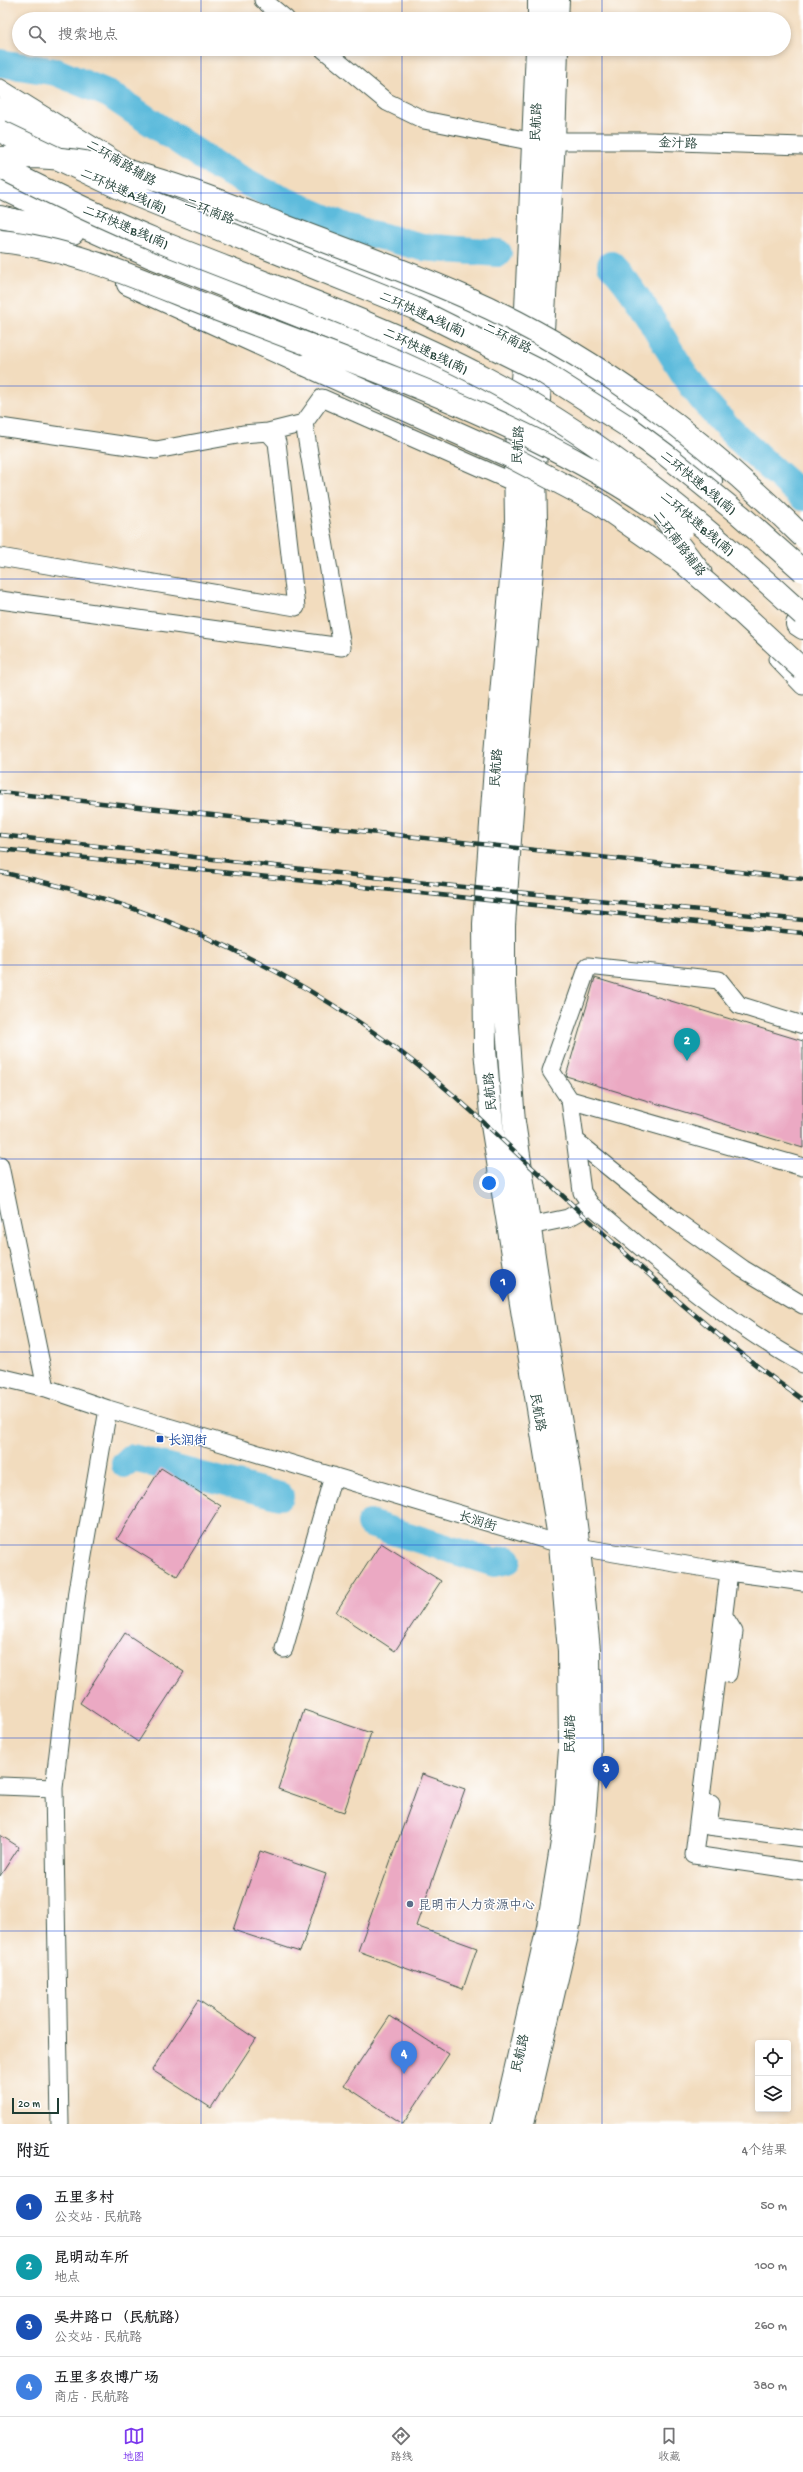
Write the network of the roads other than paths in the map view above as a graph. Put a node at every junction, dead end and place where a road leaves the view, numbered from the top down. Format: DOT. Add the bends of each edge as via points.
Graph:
graph roads {
  1 [pos="263,0"];
  2 [pos="539,0"];
  3 [pos="558,0"];
  4 [pos="278,12"];
  5 [pos="539,12"];
  6 [pos="558,12"];
  7 [pos="331,56"];
  8 [pos="538,56"];
  9 [pos="556,56"];
  10 [pos="0,88"];
  11 [pos="2,118"];
  12 [pos="544,142"];
  13 [pos="803,146"];
  14 [pos="0,158"];
  15 [pos="0,167"];
  16 [pos="0,187"];
  17 [pos="0,218"];
  18 [pos="250,225"];
  19 [pos="6,242"];
  20 [pos="188,271"];
  21 [pos="533,349"];
  22 [pos="528,419"];
  23 [pos="304,423"];
  24 [pos="0,427"];
  25 [pos="268,432"];
  26 [pos="515,483"];
  27 [pos="803,526"];
  28 [pos="803,537"];
  29 [pos="0,557"];
  30 [pos="803,571"];
  31 [pos="803,574"];
  32 [pos="0,600"];
  33 [pos="803,608"];
  34 [pos="803,615"];
  35 [pos="803,628"];
  36 [pos="803,670"];
  37 [pos="803,686"];
  38 [pos="803,1025"];
  39 [pos="570,1100"];
  40 [pos="575,1140"];
  41 [pos="0,1166"];
  42 [pos="803,1167"];
  43 [pos="591,1205"];
  44 [pos="530,1226"];
  45 [pos="803,1305"];
  46 [pos="803,1364"];
  47 [pos="0,1377"];
  48 [pos="46,1388"];
  49 [pos="108,1409"];
  50 [pos="334,1476"];
  51 [pos="569,1546"];
  52 [pos="729,1572"];
  53 [pos="803,1582"];
  54 [pos="724,1616"];
  55 [pos="284,1649"];
  56 [pos="0,1786"];
  57 [pos="54,1788"];
  58 [pos="803,1838"];
  59 [pos="803,1871"];
  60 [pos="60,2124"];
  61 [pos="503,2124"];
  62 [pos="523,2124"];
  1 -- 4 [label="street"];
  2 -- 5 [label="main road"];
  3 -- 6 [label="main road"];
  7 -- 12 [label="street, 金汁路" via="387,102 424,120"];
  8 -- 12 [label="main road, 民航路"];
  9 -- 12 [label="main road, 民航路"];
  10 -- 18 [label="street, 二环南路辅路" via="137,172 187,198"];
  11 -- 18 [label="main road, 二环南路" via="136,179"];
  11 -- 30 [label="main road, 二环快速A线(南), bridge" via="92,176 168,210 407,305 532,367 586,399 666,455 740,515"];
  12 -- 13 [label="street, 金汁路" via="648,141"];
  12 -- 21 [label="main road, 民航路"];
  14 -- 28 [label="main road, bridge" via="80,160 131,172 208,197 469,299 577,356 651,404 725,463"];
  15 -- 34 [label="main road, 二环快速B线(南), bridge" via="117,223 401,338 521,398 569,426 646,480 719,540"];
  16 -- 20 [label="main road" via="110,239"];
  17 -- 20 [label="main road" via="65,230"];
  18 -- 21 [label="main road, 二环南路" via="420,294"];
  19 -- 35 [label="main road, bridge" via="43,248 111,269 422,391 550,446 606,476 663,513 726,561"];
  19 -- 36 [label="main road, bridge" via="109,276 502,452 572,488 624,519 666,549 739,610"];
  20 -- 22 [label="main road" via="380,348"];
  21 -- 22 [label="main road, 民航路"];
  21 -- 27 [label="street" via="673,429 742,476"];
  21 -- 31 [label="main road, 二环南路" via="601,390 670,443 729,498"];
  22 -- 26 [label="main road, 民航路"];
  22 -- 33 [label="main road" via="622,465 678,501 749,559"];
  22 -- 37 [label="street, 二环南路辅路" via="577,445 633,486 658,513 734,612"];
  22 -- 44 [label="main road, 民航路" via="534,468 536,523 504,925 504,985 514,1122"];
  23 -- 25 [label="street"];
  23 -- 26 [label="street" via="322,398"];
  23 -- 32 [label="street" via="342,647"];
  24 -- 25 [label="street" via="156,450"];
  25 -- 29 [label="street" via="277,442 296,607"];
  26 -- 51 [label="main road, 民航路" via="516,521 484,924 485,1050 492,1126"];
  38 -- 39 [label="street" via="739,1005 719,980 588,966 551,1070"];
  39 -- 40 [label="street"];
  39 -- 42 [label="street"];
  40 -- 43 [label="street" via="582,1192"];
  40 -- 45 [label="street" via="669,1216 743,1268"];
  41 -- 48 [label="street"];
  43 -- 44 [label="street" via="568,1218"];
  43 -- 46 [label="street" via="691,1290 778,1350"];
  44 -- 51 [label="main road, 民航路" via="569,1471"];
  47 -- 48 [label="street, 长润街"];
  48 -- 49 [label="street, 长润街"];
  49 -- 50 [label="street, 长润街"];
  49 -- 57 [label="street" via="77,1591"];
  50 -- 51 [label="street, 长润街"];
  50 -- 55 [label="street"];
  51 -- 52 [label="street, 长润街"];
  51 -- 61 [label="main road, 民航路" via="570,1749 564,1830 548,1928"];
  51 -- 62 [label="main road, 民航路" via="589,1650 590,1750 583,1833 568,1931"];
  52 -- 53 [label="street, 长润街"];
  52 -- 54 [label="street"];
  54 -- 58 [label="street" via="734,1632 708,1826"];
  54 -- 59 [label="street" via="694,1855"];
  56 -- 57 [label="street"];
  57 -- 60 [label="street"];
}
